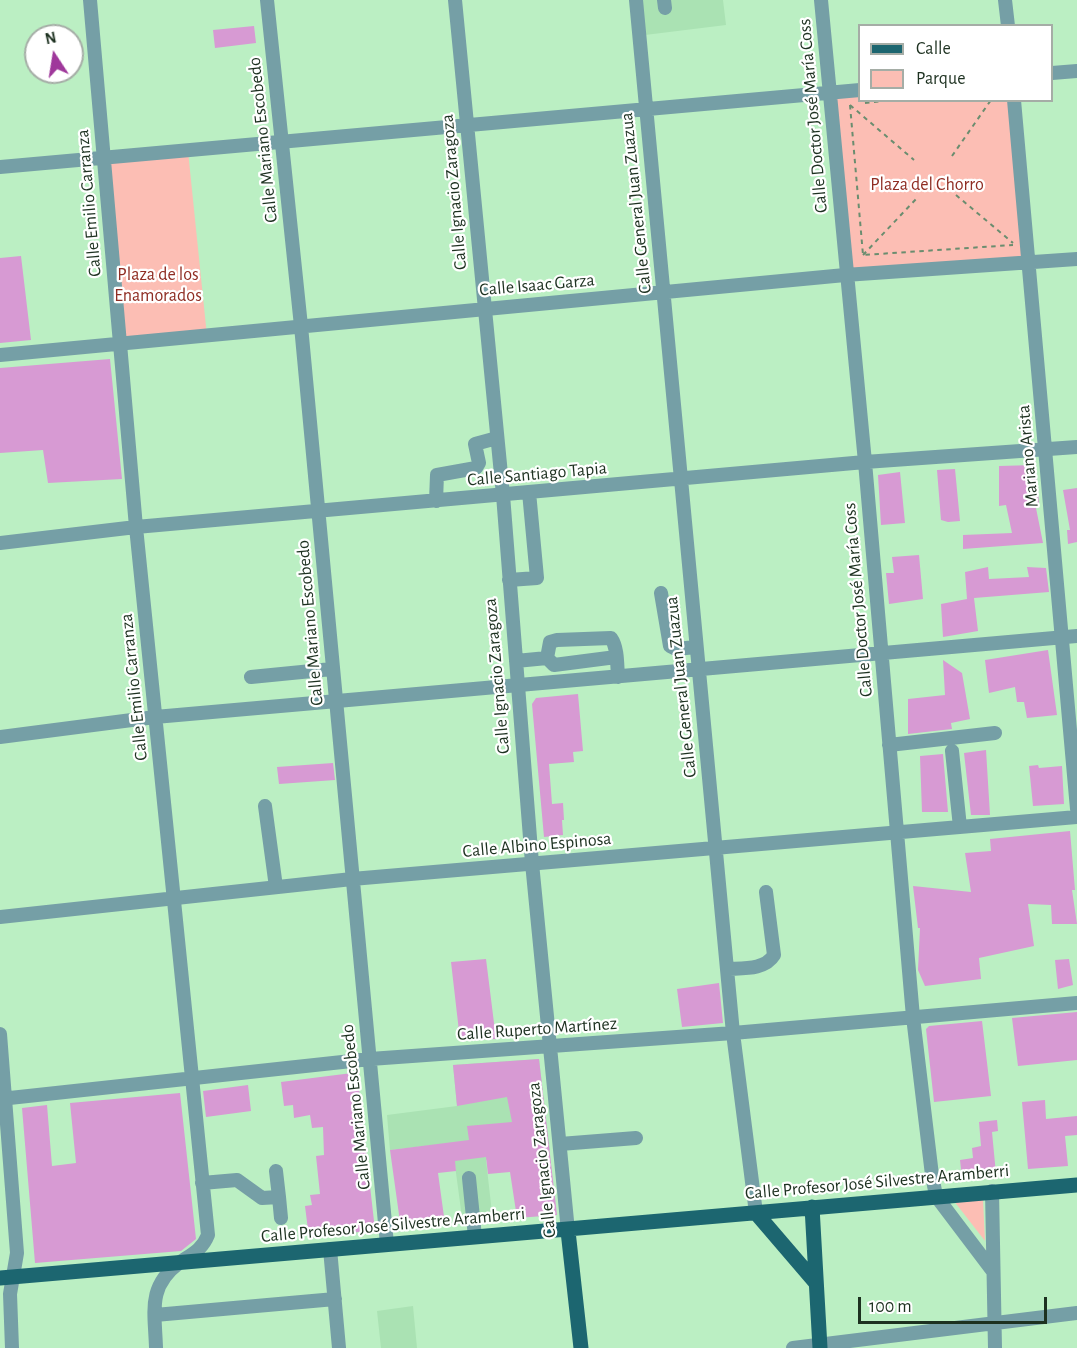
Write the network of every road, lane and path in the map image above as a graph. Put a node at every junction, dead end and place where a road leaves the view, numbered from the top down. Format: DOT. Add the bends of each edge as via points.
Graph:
graph roads {
  1 [pos="90,0"];
  2 [pos="267,0"];
  3 [pos="454,0"];
  4 [pos="636,0"];
  5 [pos="821,0"];
  6 [pos="1005,0"];
  7 [pos="1008,24"];
  8 [pos="1077,71"];
  9 [pos="1053,73"];
  10 [pos="858,90"];
  11 [pos="830,92"];
  12 [pos="874,102"];
  13 [pos="990,102"];
  14 [pos="1014,102"];
  15 [pos="849,105"];
  16 [pos="646,110"];
  17 [pos="468,126"];
  18 [pos="281,144"];
  19 [pos="952,156"];
  20 [pos="104,158"];
  21 [pos="914,160"];
  22 [pos="0,167"];
  23 [pos="956,195"];
  24 [pos="917,198"];
  25 [pos="1014,234"];
  26 [pos="1015,245"];
  27 [pos="862,255"];
  28 [pos="1077,260"];
  29 [pos="1030,263"];
  30 [pos="845,275"];
  31 [pos="665,291"];
  32 [pos="483,308"];
  33 [pos="301,326"];
  34 [pos="120,342"];
  35 [pos="0,355"];
  36 [pos="497,438"];
  37 [pos="1077,447"];
  38 [pos="1046,449"];
  39 [pos="865,462"];
  40 [pos="681,478"];
  41 [pos="529,492"];
  42 [pos="503,495"];
  43 [pos="436,501"];
  44 [pos="318,512"];
  45 [pos="136,526"];
  46 [pos="0,543"];
  47 [pos="509,580"];
  48 [pos="661,593"];
  49 [pos="1077,636"];
  50 [pos="1062,637"];
  51 [pos="696,647"];
  52 [pos="880,653"];
  53 [pos="616,657"];
  54 [pos="547,658"];
  55 [pos="516,661"];
  56 [pos="332,669"];
  57 [pos="699,670"];
  58 [pos="251,677"];
  59 [pos="618,677"];
  60 [pos="518,687"];
  61 [pos="335,701"];
  62 [pos="155,717"];
  63 [pos="995,733"];
  64 [pos="0,737"];
  65 [pos="889,745"];
  66 [pos="952,752"];
  67 [pos="265,806"];
  68 [pos="1077,809"];
  69 [pos="1077,817"];
  70 [pos="960,827"];
  71 [pos="897,832"];
  72 [pos="717,848"];
  73 [pos="532,863"];
  74 [pos="352,879"];
  75 [pos="276,887"];
  76 [pos="766,892"];
  77 [pos="172,899"];
  78 [pos="0,917"];
  79 [pos="727,969"];
  80 [pos="1077,1003"];
  81 [pos="913,1017"];
  82 [pos="733,1033"];
  83 [pos="0,1034"];
  84 [pos="550,1046"];
  85 [pos="370,1059"];
  86 [pos="192,1079"];
  87 [pos="3,1099"];
  88 [pos="636,1138"];
  89 [pos="560,1144"];
  90 [pos="5,1169"];
  91 [pos="276,1171"];
  92 [pos="469,1178"];
  93 [pos="202,1183"];
  94 [pos="1077,1185"];
  95 [pos="992,1191"];
  96 [pos="936,1196"];
  97 [pos="279,1197"];
  98 [pos="812,1207"];
  99 [pos="756,1213"];
  100 [pos="281,1218"];
  101 [pos="568,1231"];
  102 [pos="475,1237"];
  103 [pos="387,1244"];
  104 [pos="330,1249"];
  105 [pos="179,1263"];
  106 [pos="992,1270"];
  107 [pos="6,1277"];
  108 [pos="816,1282"];
  109 [pos="335,1299"];
  110 [pos="1077,1313"];
  111 [pos="155,1316"];
  112 [pos="994,1323"];
  113 [pos="820,1346"];
  114 [pos="12,1348"];
  115 [pos="156,1348"];
  116 [pos="339,1348"];
  117 [pos="581,1348"];
  118 [pos="793,1348"];
  119 [pos="995,1348"];
  1 -- 20 [label="street, Calle Emilio Carranza"];
  2 -- 18 [label="street, Calle Mariano Escobedo"];
  3 -- 17 [label="street, Calle Ignacio Zaragoza"];
  4 -- 16 [label="street, Calle General Juan Zuazua"];
  5 -- 11 [label="street, Calle Doctor José María Coss"];
  6 -- 7 [label="street"];
  8 -- 9 [label="street"];
  10 -- 11 [label="street"];
  11 -- 16 [label="street"];
  11 -- 30 [label="street, Calle Doctor José María Coss"];
  12 -- 15 [label="path"];
  13 -- 19 [label="path"];
  14 -- 29 [label="street, Mariano Arista"];
  15 -- 21 [label="path"];
  15 -- 27 [label="path"];
  16 -- 17 [label="street"];
  16 -- 31 [label="street, Calle General Juan Zuazua"];
  17 -- 18 [label="street"];
  17 -- 32 [label="street, Calle Ignacio Zaragoza"];
  18 -- 20 [label="street"];
  18 -- 33 [label="street, Calle Mariano Escobedo"];
  20 -- 22 [label="street"];
  20 -- 34 [label="street, Calle Emilio Carranza"];
  23 -- 26 [label="path"];
  24 -- 27 [label="path"];
  25 -- 26 [label="path"];
  26 -- 27 [label="path"];
  28 -- 29 [label="street, Calle Isaac Garza"];
  29 -- 30 [label="street, Calle Isaac Garza"];
  29 -- 38 [label="street, Mariano Arista"];
  30 -- 31 [label="street, Calle Isaac Garza"];
  30 -- 39 [label="street, Calle Doctor José María Coss"];
  31 -- 32 [label="street, Calle Isaac Garza"];
  31 -- 40 [label="street, Calle General Juan Zuazua"];
  32 -- 33 [label="street, Calle Isaac Garza"];
  32 -- 36 [label="street, Calle Ignacio Zaragoza"];
  33 -- 34 [label="street, Calle Isaac Garza"];
  33 -- 44 [label="street, Calle Mariano Escobedo"];
  34 -- 35 [label="street, Calle Isaac Garza"];
  34 -- 45 [label="street, Calle Emilio Carranza"];
  36 -- 42 [label="street, Calle Ignacio Zaragoza"];
  36 -- 43 [label="street" via="475,444 479,463 476,468 437,476"];
  37 -- 38 [label="street, Calle Santiago Tapia"];
  38 -- 39 [label="street, Calle Santiago Tapia"];
  38 -- 50 [label="street, Mariano Arista"];
  39 -- 40 [label="street, Calle Santiago Tapia"];
  39 -- 52 [label="street, Calle Doctor José María Coss"];
  40 -- 41 [label="street, Calle Santiago Tapia"];
  40 -- 51 [label="street, Calle General Juan Zuazua"];
  41 -- 42 [label="street, Calle Santiago Tapia"];
  41 -- 47 [label="street" via="537,578"];
  42 -- 43 [label="street, Calle Santiago Tapia"];
  42 -- 47 [label="street, Calle Ignacio Zaragoza"];
  43 -- 44 [label="street, Calle Santiago Tapia"];
  44 -- 45 [label="street, Calle Santiago Tapia"];
  44 -- 56 [label="street, Calle Mariano Escobedo"];
  45 -- 46 [label="street, Calle Santiago Tapia"];
  45 -- 62 [label="street, Calle Emilio Carranza"];
  47 -- 55 [label="street, Calle Ignacio Zaragoza"];
  48 -- 51 [label="street" via="670,646"];
  49 -- 50 [label="street"];
  50 -- 52 [label="street"];
  50 -- 68 [label="street, Mariano Arista"];
  51 -- 57 [label="street, Calle General Juan Zuazua"];
  52 -- 57 [label="street"];
  52 -- 65 [label="street, Calle Doctor José María Coss"];
  53 -- 54 [label="street" via="558,665"];
  53 -- 54 [label="street" via="614,641 607,638 552,641 547,647"];
  53 -- 59 [label="street"];
  54 -- 55 [label="street"];
  55 -- 60 [label="street, Calle Ignacio Zaragoza"];
  56 -- 58 [label="street"];
  56 -- 61 [label="street, Calle Mariano Escobedo"];
  57 -- 59 [label="street"];
  57 -- 72 [label="street, Calle General Juan Zuazua"];
  59 -- 60 [label="street"];
  60 -- 61 [label="street"];
  60 -- 73 [label="street, Calle Ignacio Zaragoza"];
  61 -- 62 [label="street"];
  61 -- 74 [label="street, Calle Mariano Escobedo"];
  62 -- 64 [label="street"];
  62 -- 77 [label="street, Calle Emilio Carranza"];
  63 -- 65 [label="street"];
  65 -- 71 [label="street, Calle Doctor José María Coss"];
  66 -- 70 [label="street"];
  67 -- 75 [label="street"];
  69 -- 70 [label="street, Calle Albino Espinosa"];
  70 -- 71 [label="street, Calle Albino Espinosa"];
  71 -- 72 [label="street, Calle Albino Espinosa"];
  71 -- 81 [label="street, Calle Doctor José María Coss"];
  72 -- 73 [label="street, Calle Albino Espinosa"];
  72 -- 79 [label="street, Calle General Juan Zuazua"];
  73 -- 74 [label="street, Calle Albino Espinosa"];
  73 -- 84 [label="street, Calle Ignacio Zaragoza"];
  74 -- 75 [label="street, Calle Albino Espinosa"];
  74 -- 85 [label="street, Calle Mariano Escobedo"];
  75 -- 77 [label="street, Calle Albino Espinosa"];
  76 -- 79 [label="street" via="774,955 770,962 761,965"];
  77 -- 78 [label="street, Calle Albino Espinosa"];
  77 -- 86 [label="street, Calle Emilio Carranza"];
  79 -- 82 [label="street, Calle General Juan Zuazua"];
  80 -- 81 [label="street, Calle Ruperto Martínez"];
  81 -- 82 [label="street, Calle Ruperto Martínez"];
  81 -- 96 [label="street, Calle Doctor José María Coss"];
  82 -- 84 [label="street, Calle Ruperto Martínez"];
  82 -- 99 [label="street, Calle General Juan Zuazua"];
  83 -- 87 [label="street"];
  84 -- 85 [label="street, Calle Ruperto Martínez"];
  84 -- 89 [label="street, Calle Ignacio Zaragoza"];
  85 -- 86 [label="street, Calle Ruperto Martínez"];
  85 -- 103 [label="street, Calle Mariano Escobedo"];
  86 -- 87 [label="street, Calle Ruperto Martínez"];
  86 -- 93 [label="street, Calle Emilio Carranza"];
  87 -- 90 [label="street"];
  88 -- 89 [label="street"];
  89 -- 101 [label="street, Calle Ignacio Zaragoza"];
  90 -- 107 [label="street" via="17,1253"];
  91 -- 97 [label="street"];
  92 -- 102 [label="street"];
  93 -- 97 [label="street" via="237,1180 262,1198"];
  93 -- 105 [label="street, Calle Emilio Carranza" via="208,1235 197,1252"];
  94 -- 95 [label="main road, Calle Profesor José Silvestre Aramberri"];
  95 -- 96 [label="main road, Calle Profesor José Silvestre Aramberri"];
  95 -- 106 [label="street"];
  96 -- 98 [label="main road, Calle Profesor José Silvestre Aramberri"];
  96 -- 106 [label="street"];
  97 -- 100 [label="street"];
  98 -- 99 [label="main road, Calle Profesor José Silvestre Aramberri"];
  98 -- 108 [label="main road"];
  99 -- 101 [label="main road, Calle Profesor José Silvestre Aramberri"];
  99 -- 108 [label="main road"];
  101 -- 102 [label="main road, Calle Profesor José Silvestre Aramberri"];
  101 -- 117 [label="main road, Calle Ignacio Zaragoza"];
  102 -- 103 [label="main road, Calle Profesor José Silvestre Aramberri"];
  103 -- 104 [label="main road, Calle Profesor José Silvestre Aramberri"];
  104 -- 105 [label="main road, Calle Profesor José Silvestre Aramberri"];
  104 -- 109 [label="street"];
  105 -- 107 [label="main road, Calle Profesor José Silvestre Aramberri"];
  105 -- 111 [label="street, Calle Emilio Carranza" via="158,1284"];
  106 -- 112 [label="street"];
  107 -- 114 [label="street"];
  108 -- 113 [label="main road"];
  109 -- 111 [label="street"];
  109 -- 116 [label="street"];
  110 -- 112 [label="street"];
  111 -- 115 [label="street, Calle Emilio Carranza"];
  112 -- 113 [label="street"];
  112 -- 119 [label="street"];
  113 -- 118 [label="street"];
}
